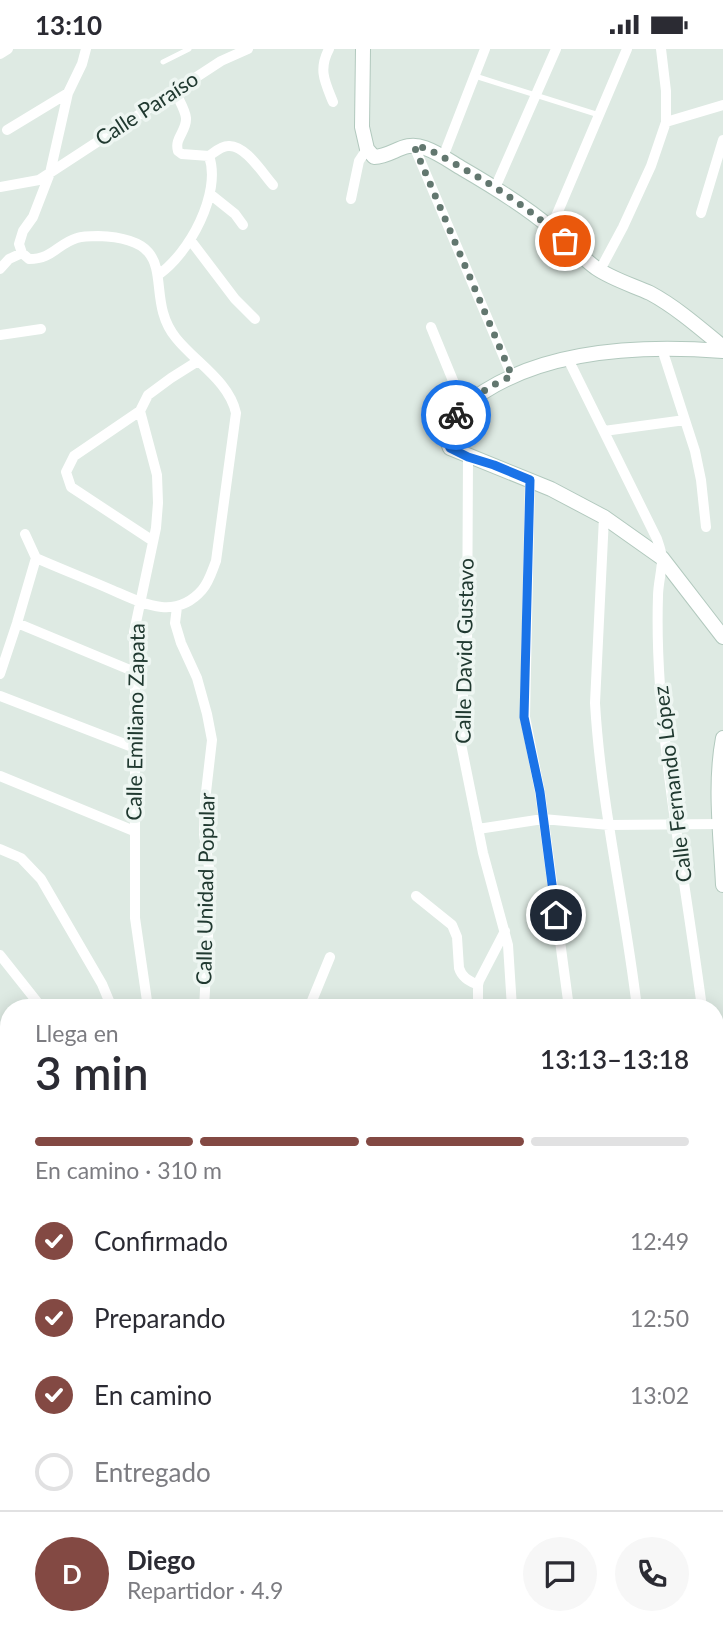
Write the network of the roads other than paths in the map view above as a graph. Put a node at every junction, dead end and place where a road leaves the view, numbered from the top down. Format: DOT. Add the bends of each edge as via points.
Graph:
graph roads {
  1 [pos="8,49"];
  2 [pos="86,49"];
  3 [pos="189,49"];
  4 [pos="248,49"];
  5 [pos="329,49"];
  6 [pos="363,49"];
  7 [pos="485,49"];
  8 [pos="556,49"];
  9 [pos="627,49"];
  10 [pos="661,49"];
  11 [pos="0,54"];
  12 [pos="163,62"];
  13 [pos="475,76"];
  14 [pos="175,91"];
  15 [pos="68,93"];
  16 [pos="536,95"];
  17 [pos="333,102"];
  18 [pos="723,105"];
  19 [pos="599,115"];
  20 [pos="666,122"];
  21 [pos="7,130"];
  22 [pos="723,140"];
  23 [pos="414,146"];
  24 [pos="371,153"];
  25 [pos="209,156"];
  26 [pos="443,157"];
  27 [pos="50,173"];
  28 [pos="273,185"];
  29 [pos="0,187"];
  30 [pos="495,188"];
  31 [pos="210,194"];
  32 [pos="351,199"];
  33 [pos="701,213"];
  34 [pos="243,225"];
  35 [pos="551,228"];
  36 [pos="191,241"];
  37 [pos="22,253"];
  38 [pos="0,269"];
  39 [pos="600,271"];
  40 [pos="158,275"];
  41 [pos="255,319"];
  42 [pos="430,327"];
  43 [pos="41,329"];
  44 [pos="0,335"];
  45 [pos="662,349"];
  46 [pos="723,349"];
  47 [pos="568,359"];
  48 [pos="198,361"];
  49 [pos="512,376"];
  50 [pos="463,405"];
  51 [pos="140,411"];
  52 [pos="684,420"];
  53 [pos="604,431"];
  54 [pos="468,457"];
  55 [pos="530,480"];
  56 [pos="604,517"];
  57 [pos="706,527"];
  58 [pos="25,534"];
  59 [pos="153,541"];
  60 [pos="36,558"];
  61 [pos="662,558"];
  62 [pos="140,602"];
  63 [pos="177,607"];
  64 [pos="18,623"];
  65 [pos="723,637"];
  66 [pos="135,672"];
  67 [pos="0,674"];
  68 [pos="0,696"];
  69 [pos="723,738"];
  70 [pos="135,748"];
  71 [pos="721,753"];
  72 [pos="0,776"];
  73 [pos="543,819"];
  74 [pos="675,824"];
  75 [pos="720,824"];
  76 [pos="610,825"];
  77 [pos="478,829"];
  78 [pos="134,831"];
  79 [pos="0,849"];
  80 [pos="723,885"];
  81 [pos="416,896"];
  82 [pos="505,930"];
  83 [pos="0,955"];
  84 [pos="330,957"];
  85 [pos="478,985"];
  86 [pos="35,999"];
  87 [pos="108,999"];
  88 [pos="147,999"];
  89 [pos="205,999"];
  90 [pos="313,999"];
  91 [pos="478,999"];
  92 [pos="511,999"];
  93 [pos="568,999"];
  94 [pos="636,999"];
  95 [pos="701,999"];
  1 -- 11 [label="street"];
  2 -- 15 [label="street"];
  3 -- 12 [label="lane"];
  4 -- 14 [label="street, Calle Paraíso"];
  5 -- 17 [label="street" via="322,73"];
  6 -- 24 [label="street" via="362,127"];
  7 -- 13 [label="street"];
  8 -- 16 [label="street"];
  9 -- 19 [label="street"];
  10 -- 20 [label="street"];
  13 -- 16 [label="lane"];
  13 -- 26 [label="street"];
  14 -- 25 [label="street" via="186,116 178,151"];
  14 -- 27 [label="street, Calle Paraíso"];
  15 -- 21 [label="street"];
  15 -- 27 [label="street"];
  16 -- 19 [label="lane"];
  16 -- 30 [label="street"];
  18 -- 20 [label="street"];
  19 -- 35 [label="street"];
  20 -- 39 [label="street" via="651,166"];
  22 -- 33 [label="street"];
  23 -- 24 [label="street" via="382,157"];
  23 -- 26 [label="street"];
  23 -- 49 [label="street"];
  24 -- 32 [label="street" via="359,161"];
  25 -- 28 [label="street" via="234,146 248,154"];
  25 -- 31 [label="street"];
  26 -- 30 [label="street"];
  27 -- 29 [label="street, Calle Paraíso" via="39,180"];
  27 -- 37 [label="street" via="23,231"];
  30 -- 35 [label="street"];
  31 -- 34 [label="street"];
  31 -- 36 [label="street"];
  35 -- 39 [label="street"];
  36 -- 40 [label="street"];
  36 -- 41 [label="street"];
  37 -- 38 [label="street"];
  37 -- 40 [label="street" via="29,259 42,259 77,238 119,239 145,248"];
  39 -- 46 [label="street" via="652,294"];
  40 -- 48 [label="street" via="167,326"];
  42 -- 50 [label="street"];
  43 -- 44 [label="street"];
  45 -- 46 [label="street"];
  45 -- 47 [label="street"];
  45 -- 52 [label="street"];
  47 -- 49 [label="street"];
  47 -- 53 [label="street"];
  48 -- 51 [label="street" via="148,395"];
  48 -- 63 [label="street" via="227,391 236,413 216,561 202,590"];
  49 -- 50 [label="street"];
  50 -- 54 [label="street" via="447,428 446,439 450,448"];
  51 -- 59 [label="street, Calle Emiliano Zapata" via="157,475"];
  51 -- 59 [label="street" via="74,456 66,472 71,487"];
  52 -- 53 [label="street"];
  52 -- 57 [label="street" via="701,480"];
  53 -- 61 [label="street" via="657,538"];
  54 -- 55 [label="street"];
  54 -- 77 [label="street, Calle David Gustavo" via="467,651 461,744"];
  55 -- 56 [label="street"];
  55 -- 73 [label="street" via="524,717"];
  56 -- 61 [label="street"];
  56 -- 76 [label="street" via="595,703"];
  58 -- 60 [label="street"];
  59 -- 62 [label="street, Calle Emiliano Zapata"];
  60 -- 62 [label="street"];
  60 -- 64 [label="street"];
  61 -- 65 [label="street"];
  61 -- 74 [label="street, Calle Fernando López" via="657,616 660,685"];
  62 -- 63 [label="street"];
  62 -- 66 [label="street, Calle Emiliano Zapata" via="134,632"];
  63 -- 89 [label="street, Calle Unidad Popular" via="175,623 197,678 212,740 204,834 211,881"];
  64 -- 66 [label="street"];
  64 -- 67 [label="street"];
  66 -- 70 [label="street, Calle Emiliano Zapata"];
  68 -- 70 [label="street"];
  69 -- 71 [label="street"];
  70 -- 78 [label="street, Calle Emiliano Zapata"];
  71 -- 75 [label="street"];
  72 -- 78 [label="street"];
  73 -- 76 [label="street"];
  73 -- 77 [label="street"];
  73 -- 93 [label="street"];
  74 -- 75 [label="street"];
  74 -- 76 [label="street"];
  74 -- 95 [label="street, Calle Fernando López"];
  75 -- 80 [label="street"];
  76 -- 94 [label="street"];
  77 -- 82 [label="street, Calle David Gustavo"];
  78 -- 88 [label="street, Calle Emiliano Zapata" via="135,918"];
  79 -- 87 [label="street" via="22,858 41,879"];
  81 -- 85 [label="street" via="452,925 461,973"];
  82 -- 85 [label="street"];
  82 -- 92 [label="street, Calle David Gustavo"];
  83 -- 86 [label="street"];
  84 -- 90 [label="street"];
  85 -- 91 [label="street"];
}
